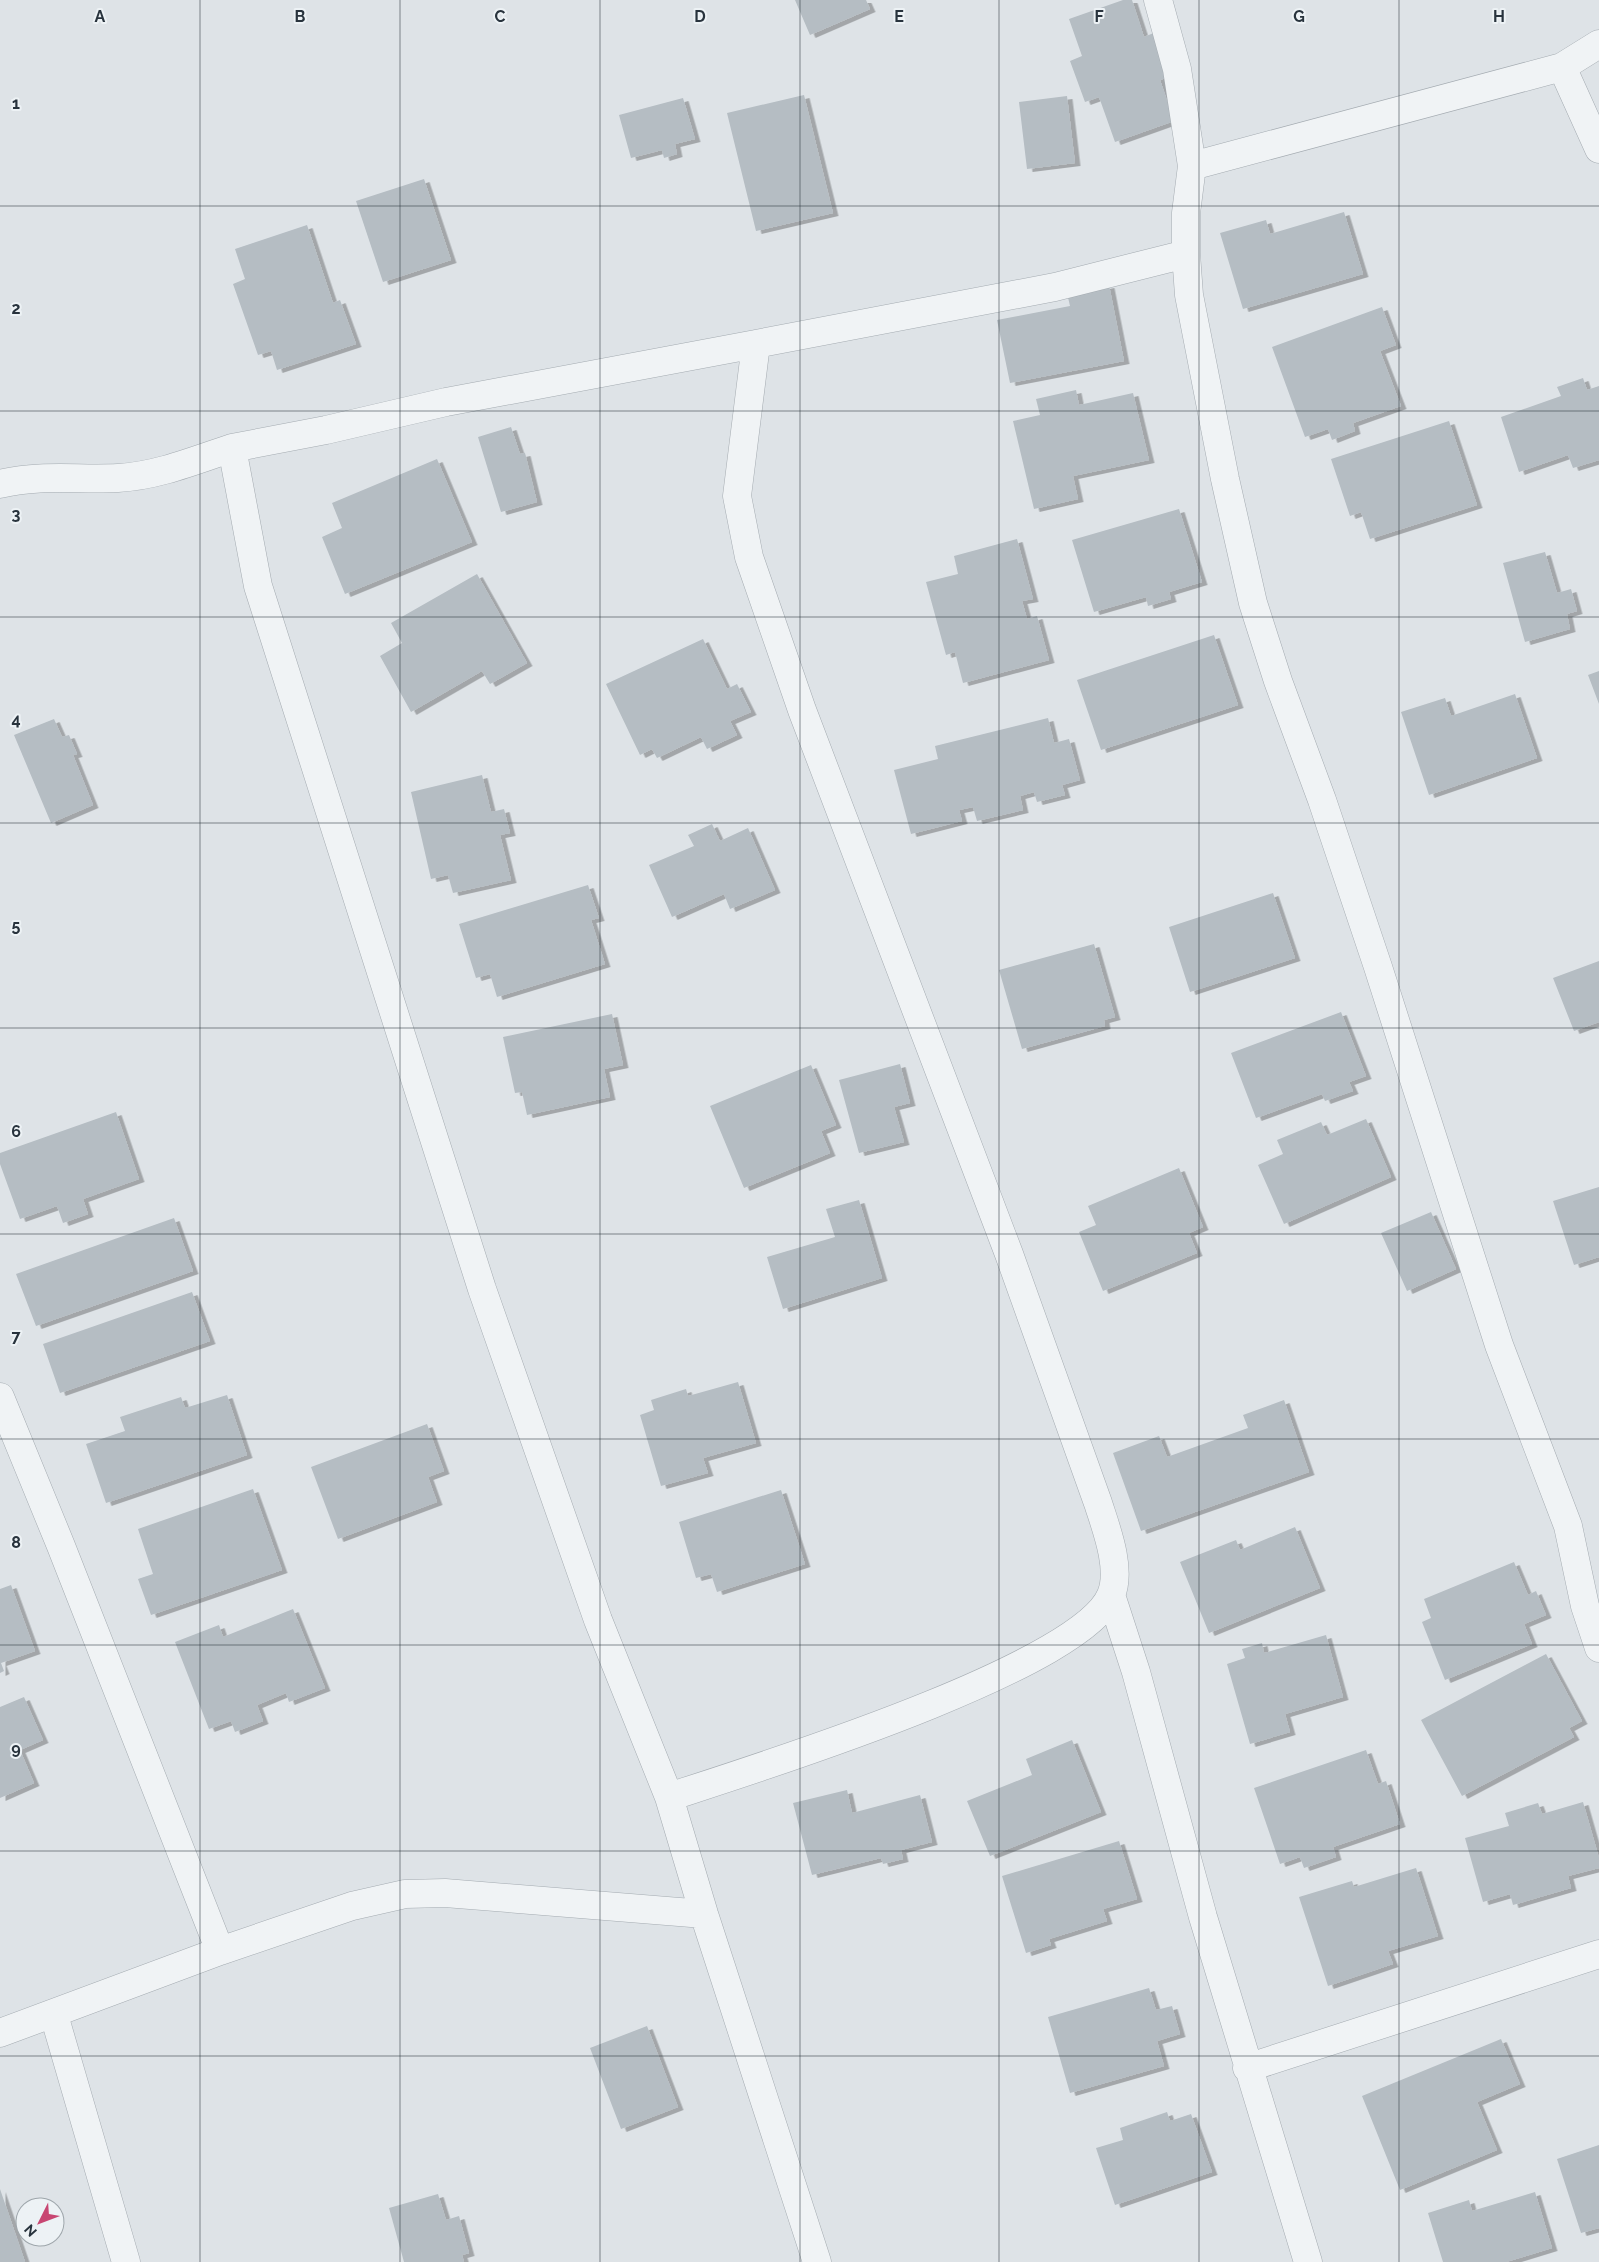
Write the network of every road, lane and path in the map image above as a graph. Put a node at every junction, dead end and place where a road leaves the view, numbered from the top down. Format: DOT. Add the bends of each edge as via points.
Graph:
graph roads {
  1 [pos="1158,0"];
  2 [pos="1599,44"];
  3 [pos="1562,67"];
  4 [pos="1599,148"];
  5 [pos="1192,166"];
  6 [pos="1186,254"];
  7 [pos="756,344"];
  8 [pos="232,448"];
  9 [pos="0,484"];
  10 [pos="0,1397"];
  11 [pos="1111,1595"];
  12 [pos="1592,1603"];
  13 [pos="1599,1648"];
  14 [pos="669,1797"];
  15 [pos="704,1914"];
  16 [pos="220,1951"];
  17 [pos="1599,1954"];
  18 [pos="54,2015"];
  19 [pos="0,2033"];
  20 [pos="1247,2068"];
  21 [pos="126,2262"];
  22 [pos="817,2262"];
  23 [pos="1308,2262"];
  1 -- 5 [label="street" via="1177,69"];
  2 -- 3 [label="street"];
  3 -- 4 [label="street"];
  3 -- 5 [label="street"];
  5 -- 6 [label="street" via="1186,213"];
  6 -- 7 [label="street" via="1054,287"];
  6 -- 12 [label="street" via="1189,295 1225,479 1264,642 1378,967 1499,1345 1568,1526"];
  7 -- 8 [label="street" via="446,402"];
  7 -- 11 [label="street" via="737,496 749,557 802,710 1009,1254 1098,1503 1110,1544 1114,1578"];
  8 -- 9 [label="street" via="142,475 46,477"];
  8 -- 14 [label="street" via="258,586 479,1279 598,1620"];
  10 -- 16 [label="street"];
  11 -- 14 [label="street" via="1103,1608 1073,1634 979,1685 809,1750"];
  11 -- 20 [label="street" via="1136,1672"];
  12 -- 13 [label="street"];
  14 -- 15 [label="street"];
  15 -- 16 [label="street" via="445,1893 404,1894 352,1906"];
  15 -- 22 [label="street"];
  16 -- 18 [label="street"];
  17 -- 20 [label="street"];
  18 -- 19 [label="street"];
  18 -- 21 [label="street"];
  20 -- 23 [label="street"];
}
